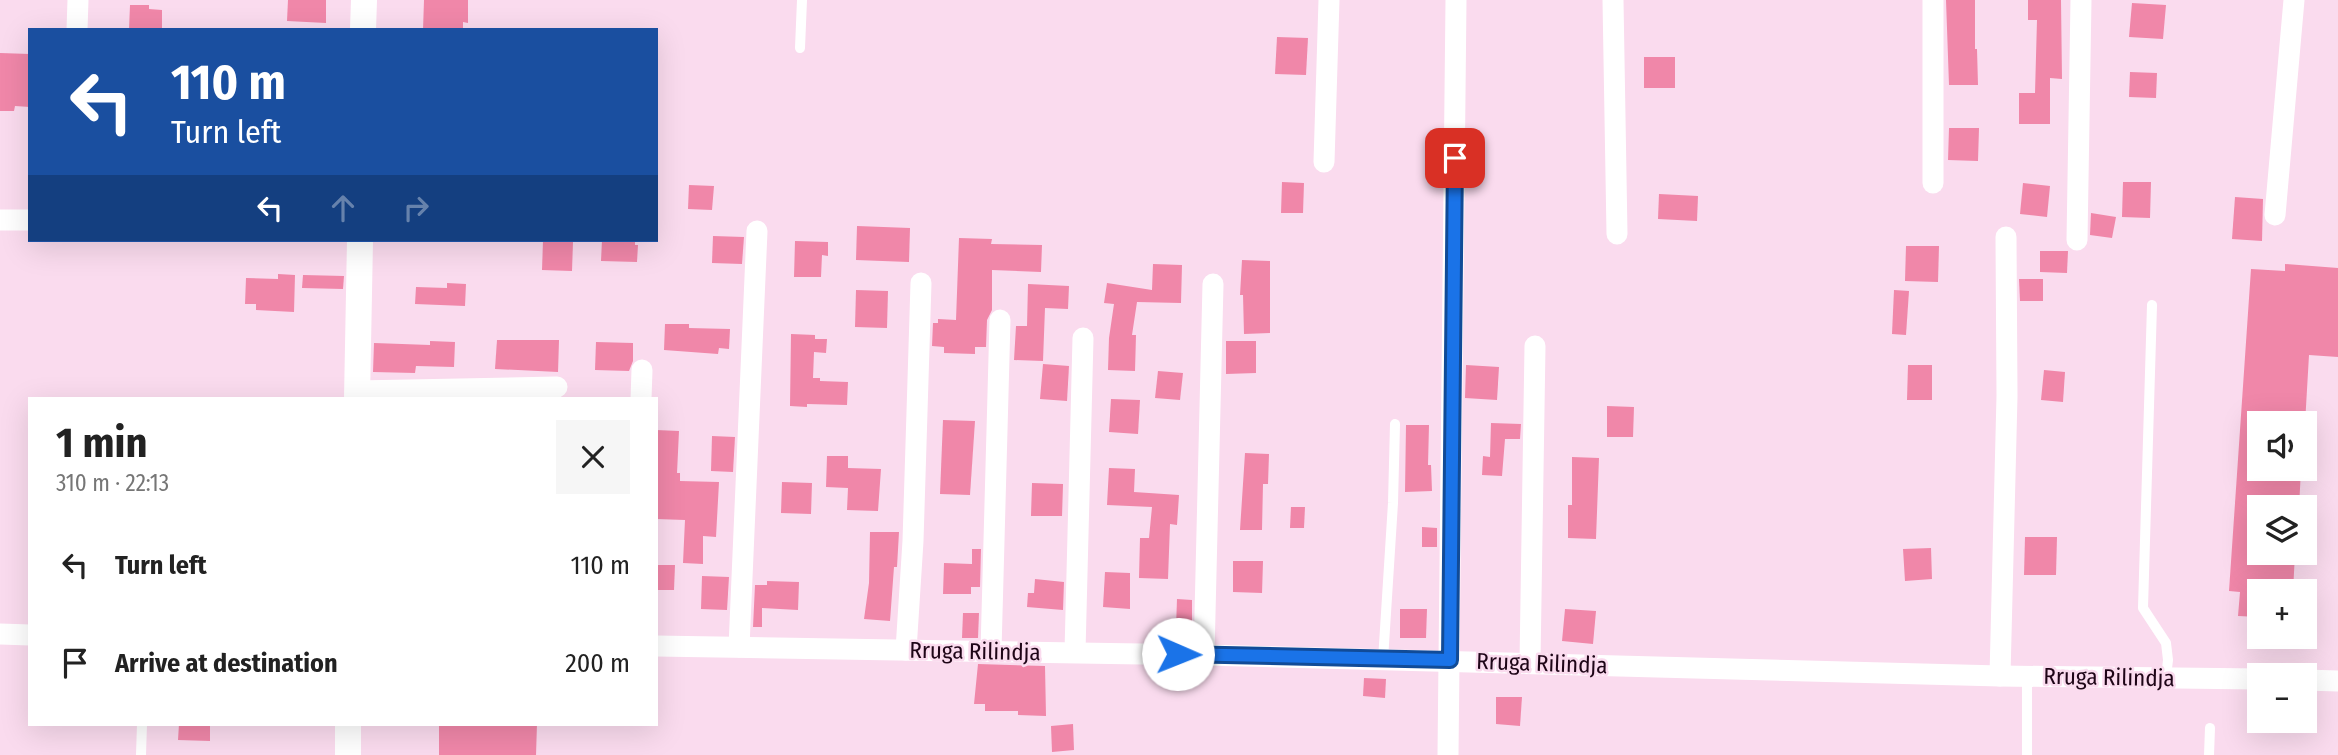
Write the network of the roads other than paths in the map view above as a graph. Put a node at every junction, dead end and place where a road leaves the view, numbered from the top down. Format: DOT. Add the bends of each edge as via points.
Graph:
graph roads {
  1 [pos="78,0"];
  2 [pos="364,0"];
  3 [pos="802,0"];
  4 [pos="1329,0"];
  5 [pos="1456,0"];
  6 [pos="1613,0"];
  7 [pos="1933,0"];
  8 [pos="2081,0"];
  9 [pos="2294,0"];
  10 [pos="78,28"];
  11 [pos="363,28"];
  12 [pos="800,48"];
  13 [pos="1324,162"];
  14 [pos="1933,184"];
  15 [pos="2274,215"];
  16 [pos="0,220"];
  17 [pos="28,220"];
  18 [pos="757,231"];
  19 [pos="1617,234"];
  20 [pos="2006,237"];
  21 [pos="2077,240"];
  22 [pos="360,242"];
  23 [pos="921,283"];
  24 [pos="1213,284"];
  25 [pos="2152,305"];
  26 [pos="1000,320"];
  27 [pos="1083,338"];
  28 [pos="1535,346"];
  29 [pos="642,370"];
  30 [pos="556,387"];
  31 [pos="357,395"];
  32 [pos="641,397"];
  33 [pos="1395,424"];
  34 [pos="0,634"];
  35 [pos="28,635"];
  36 [pos="658,646"];
  37 [pos="739,647"];
  38 [pos="906,650"];
  39 [pos="991,651"];
  40 [pos="1075,652"];
  41 [pos="1203,655"];
  42 [pos="1383,660"];
  43 [pos="1450,660"];
  44 [pos="1530,662"];
  45 [pos="2000,676"];
  46 [pos="2026,676"];
  47 [pos="2166,677"];
  48 [pos="2247,679"];
  49 [pos="2317,680"];
  50 [pos="2338,681"];
  51 [pos="142,726"];
  52 [pos="348,726"];
  53 [pos="2210,728"];
  54 [pos="141,755"];
  55 [pos="348,755"];
  56 [pos="1448,755"];
  57 [pos="2027,755"];
  58 [pos="2209,755"];
  1 -- 10 [label="street"];
  2 -- 11 [label="street"];
  3 -- 12 [label="lane"];
  4 -- 13 [label="street"];
  5 -- 43 [label="street"];
  6 -- 19 [label="street"];
  7 -- 14 [label="street"];
  8 -- 21 [label="street"];
  9 -- 15 [label="street"];
  16 -- 17 [label="street"];
  18 -- 37 [label="street"];
  20 -- 45 [label="street"];
  22 -- 31 [label="street"];
  23 -- 38 [label="street"];
  24 -- 41 [label="street"];
  25 -- 47 [label="lane" via="2143,608 2166,643"];
  26 -- 39 [label="street"];
  27 -- 40 [label="street"];
  28 -- 44 [label="street"];
  29 -- 32 [label="street"];
  30 -- 31 [label="street"];
  33 -- 42 [label="lane"];
  34 -- 35 [label="street"];
  36 -- 37 [label="street, Rruga Rilindja"];
  37 -- 38 [label="street, Rruga Rilindja"];
  38 -- 39 [label="street, Rruga Rilindja"];
  39 -- 40 [label="street, Rruga Rilindja"];
  40 -- 41 [label="street, Rruga Rilindja"];
  41 -- 42 [label="street, Rruga Rilindja"];
  42 -- 43 [label="street, Rruga Rilindja"];
  43 -- 44 [label="street, Rruga Rilindja"];
  43 -- 56 [label="street"];
  44 -- 45 [label="street, Rruga Rilindja"];
  45 -- 46 [label="street, Rruga Rilindja"];
  46 -- 47 [label="street, Rruga Rilindja"];
  46 -- 57 [label="lane"];
  47 -- 48 [label="street, Rruga Rilindja"];
  49 -- 50 [label="street"];
  51 -- 54 [label="lane"];
  52 -- 55 [label="street"];
  53 -- 58 [label="lane"];
}
